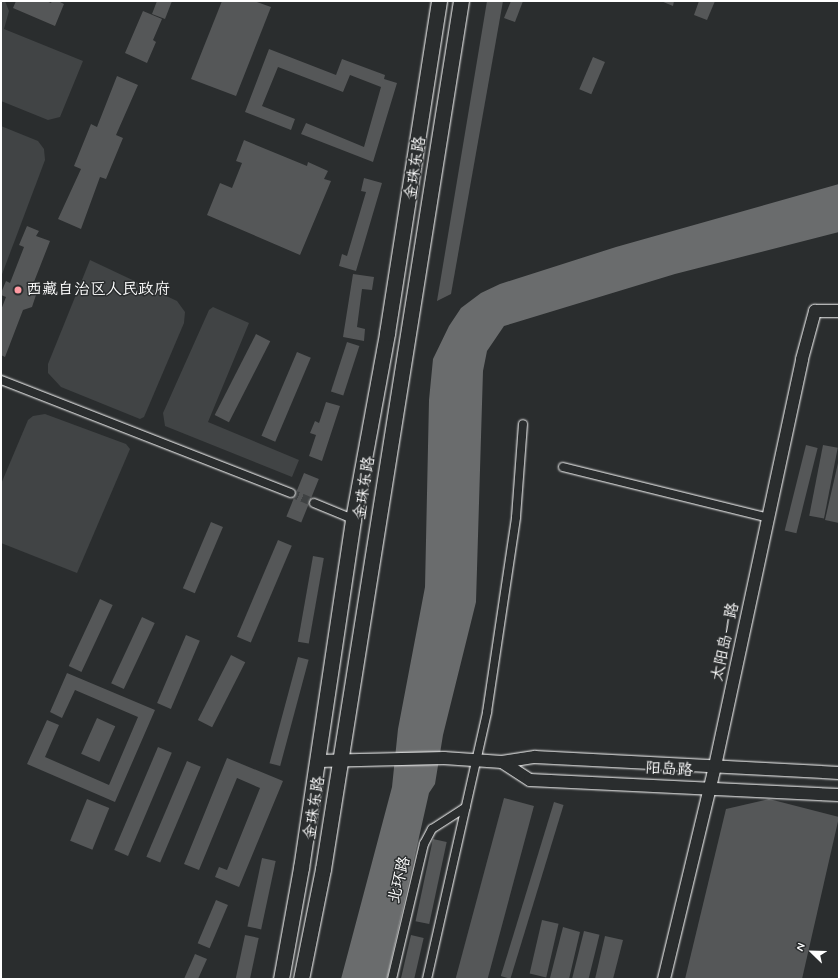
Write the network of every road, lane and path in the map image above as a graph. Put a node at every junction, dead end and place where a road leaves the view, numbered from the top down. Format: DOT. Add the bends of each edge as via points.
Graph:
graph roads {
  1 [pos="439,1"];
  2 [pos="461,1"];
  3 [pos="839,311"];
  4 [pos="1,380"];
  5 [pos="523,424"];
  6 [pos="563,467"];
  7 [pos="291,493"];
  8 [pos="314,503"];
  9 [pos="769,518"];
  10 [pos="353,519"];
  11 [pos="340,760"];
  12 [pos="474,760"];
  13 [pos="318,761"];
  14 [pos="502,762"];
  15 [pos="715,766"];
  16 [pos="839,773"];
  17 [pos="710,788"];
  18 [pos="839,795"];
  19 [pos="466,807"];
  20 [pos="281,979"];
  21 [pos="301,979"];
  22 [pos="392,979"];
  23 [pos="427,979"];
  24 [pos="664,979"];
  1 -- 10 [label="highway, 金珠东路" via="387,333"];
  2 -- 11 [label="highway, 金珠东路"];
  3 -- 9 [label="main road, 太阳岛一路" via="815,311 802,359"];
  4 -- 7 [label="street"];
  5 -- 12 [label="street" via="516,517 505,603 487,712"];
  6 -- 9 [label="street"];
  8 -- 10 [label="street"];
  9 -- 15 [label="main road, 太阳岛一路"];
  10 -- 13 [label="highway, 金珠东路"];
  11 -- 12 [label="main road, 阳岛路"];
  11 -- 13 [label="main road, 阳岛路"];
  11 -- 21 [label="highway, 金珠东路" via="323,869"];
  12 -- 14 [label="main road, 阳岛路"];
  12 -- 19 [label="street"];
  13 -- 20 [label="highway, 金珠东路"];
  14 -- 15 [label="main road, 阳岛路" via="535,757"];
  14 -- 17 [label="main road, 阳岛路" via="530,780"];
  15 -- 16 [label="main road, 阳岛路"];
  15 -- 17 [label="main road, 太阳岛一路"];
  17 -- 18 [label="main road, 阳岛路"];
  17 -- 24 [label="main road, 太阳岛一路"];
  19 -- 22 [label="street, 北环路" via="432,830 424,844"];
  19 -- 23 [label="street"];
}
